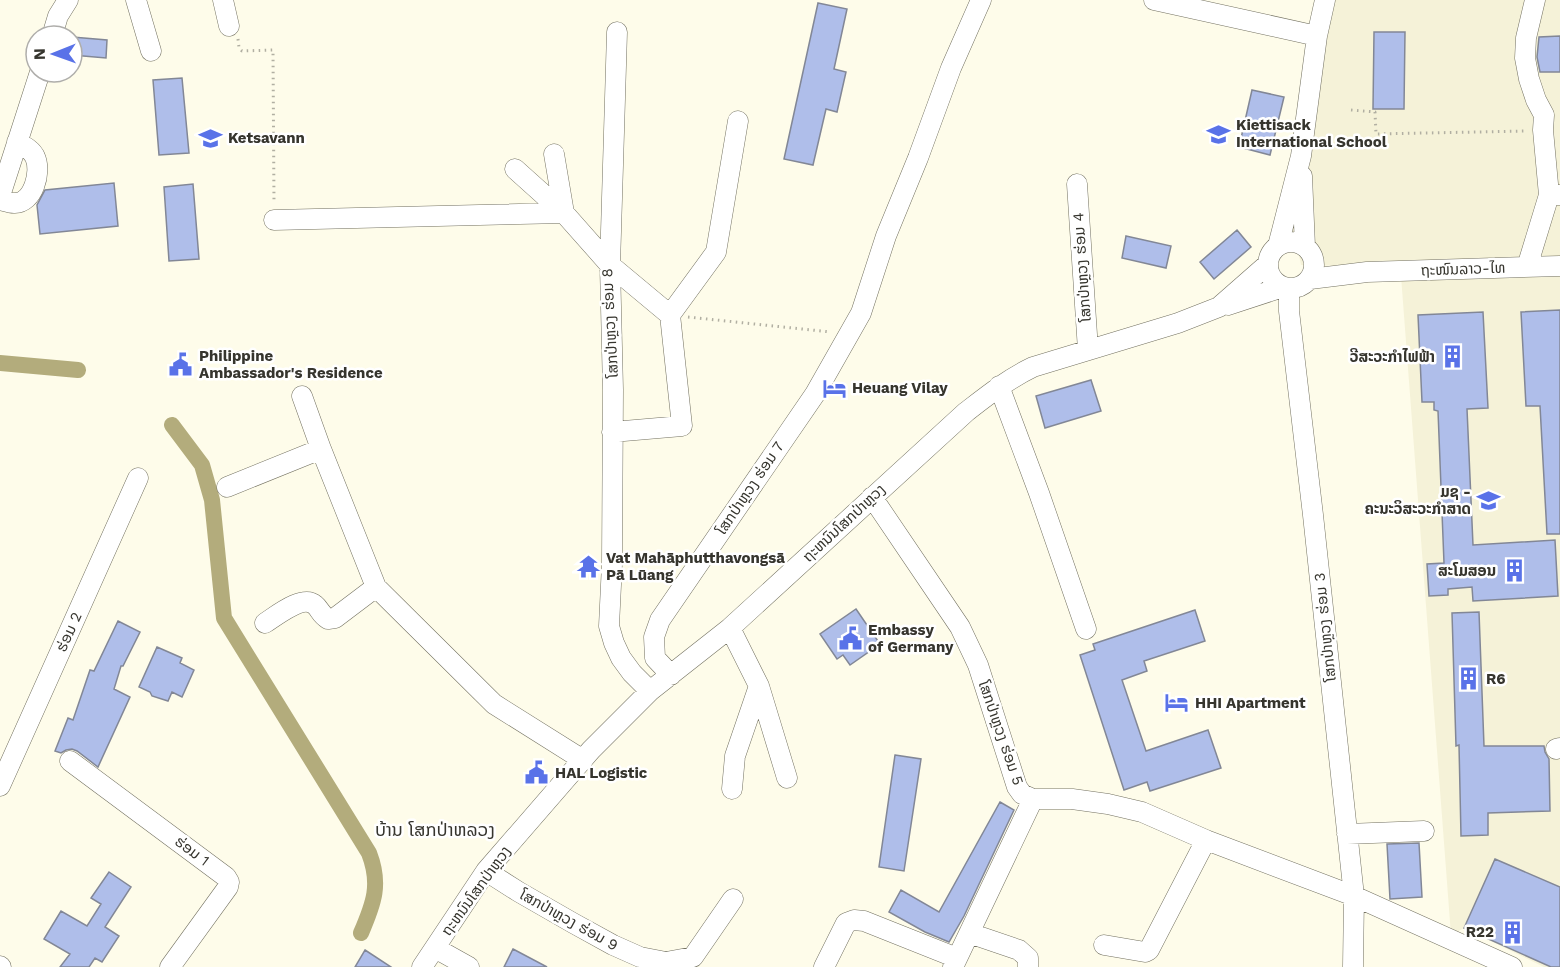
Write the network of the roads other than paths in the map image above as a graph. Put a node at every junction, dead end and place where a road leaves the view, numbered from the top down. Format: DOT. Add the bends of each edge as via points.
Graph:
graph roads {
  1 [pos="136,0"];
  2 [pos="223,0"];
  3 [pos="981,0"];
  4 [pos="1154,0"];
  5 [pos="1325,0"];
  6 [pos="1535,0"];
  7 [pos="66,1"];
  8 [pos="56,24"];
  9 [pos="229,26"];
  10 [pos="617,32"];
  11 [pos="1317,36"];
  12 [pos="151,51"];
  13 [pos="36,84"];
  14 [pos="738,121"];
  15 [pos="17,142"];
  16 [pos="554,154"];
  17 [pos="1300,156"];
  18 [pos="515,169"];
  19 [pos="1077,184"];
  20 [pos="1554,195"];
  21 [pos="0,198"];
  22 [pos="564,213"];
  23 [pos="274,220"];
  24 [pos="1278,246"];
  25 [pos="1309,252"];
  26 [pos="1268,264"];
  27 [pos="610,265"];
  28 [pos="1560,266"];
  29 [pos="1527,267"];
  30 [pos="1367,272"];
  31 [pos="1310,279"];
  32 [pos="1286,287"];
  33 [pos="1219,307"];
  34 [pos="670,315"];
  35 [pos="1088,350"];
  36 [pos="999,386"];
  37 [pos="302,396"];
  38 [pos="612,432"];
  39 [pos="321,449"];
  40 [pos="138,478"];
  41 [pos="227,487"];
  42 [pos="872,497"];
  43 [pos="376,587"];
  44 [pos="265,623"];
  45 [pos="730,628"];
  46 [pos="1086,629"];
  47 [pos="671,675"];
  48 [pos="759,686"];
  49 [pos="650,691"];
  50 [pos="583,760"];
  51 [pos="70,761"];
  52 [pos="786,778"];
  53 [pos="0,786"];
  54 [pos="732,789"];
  55 [pos="1033,799"];
  56 [pos="1424,831"];
  57 [pos="1347,834"];
  58 [pos="1206,840"];
  59 [pos="486,871"];
  60 [pos="1353,896"];
  61 [pos="733,899"];
  62 [pos="969,933"];
  63 [pos="1104,945"];
  64 [pos="435,948"];
  65 [pos="955,963"];
  66 [pos="170,967"];
  67 [pos="422,967"];
  68 [pos="469,967"];
  69 [pos="824,967"];
  70 [pos="1028,967"];
  71 [pos="1353,967"];
  72 [pos="1512,967"];
  1 -- 12 [label="street"];
  2 -- 9 [label="street"];
  3 -- 47 [label="street, ໂສກປ່າຫຼວງ ຮ່ອມ 7" via="886,236 861,314 815,394 660,620 654,637 655,658"];
  4 -- 11 [label="street"];
  5 -- 11 [label="street"];
  6 -- 20 [label="street" via="1525,58 1544,115"];
  7 -- 8 [label="street"];
  10 -- 27 [label="street"];
  11 -- 17 [label="street"];
  13 -- 15 [label="street"];
  14 -- 34 [label="street" via="716,252"];
  15 -- 21 [label="street"];
  15 -- 21 [label="street" via="35,156 36,183 25,200 14,204"];
  16 -- 22 [label="street"];
  17 -- 24 [label="street"];
  17 -- 25 [label="street"];
  18 -- 22 [label="street, ໂສກປ່າຫຼວງ ຮ່ອມ 8"];
  19 -- 35 [label="street, ໂສກປ່າຫຼວງ ຮ່ອມ 4"];
  20 -- 29 [label="street"];
  22 -- 23 [label="street"];
  22 -- 27 [label="street, ໂສກປ່າຫຼວງ ຮ່ອມ 8"];
  24 -- 25 [label="street" via="1299,243"];
  24 -- 26 [label="street"];
  25 -- 30 [label="street, ຖະໜົນລາວ-ໄທ"];
  25 -- 31 [label="street" via="1313,272"];
  26 -- 32 [label="street" via="1272,278"];
  26 -- 33 [label="street, ຖະຫນົນໂສກປ່າຫຼວງ"];
  27 -- 34 [label="street"];
  27 -- 38 [label="street, ໂສກປ່າຫຼວງ ຮ່ອມ 8"];
  28 -- 29 [label="street, ຖະໜົນລາວ-ໄທ"];
  29 -- 30 [label="street, ຖະໜົນລາວ-ໄທ"];
  30 -- 31 [label="street, ຖະໜົນລາວ-ໄທ"];
  31 -- 32 [label="street" via="1297,287"];
  32 -- 33 [label="street"];
  32 -- 57 [label="street, ໂສກປ່າຫຼວງ ຮ່ອມ 3"];
  33 -- 35 [label="street, ຖະຫນົນໂສກປ່າຫຼວງ"];
  34 -- 38 [label="street" via="682,426"];
  35 -- 36 [label="street, ຖະຫນົນໂສກປ່າຫຼວງ" via="1016,375"];
  36 -- 42 [label="street, ຖະຫນົນໂສກປ່າຫຼວງ"];
  36 -- 46 [label="street"];
  37 -- 39 [label="street"];
  38 -- 49 [label="street, ໂສກປ່າຫຼວງ ຮ່ອມ 8" via="609,626 621,658"];
  39 -- 41 [label="street"];
  39 -- 43 [label="street"];
  40 -- 53 [label="street, ຮ່ອມ 2"];
  42 -- 45 [label="street, ຖະຫນົນໂສກປ່າຫຼວງ"];
  42 -- 55 [label="street, ໂສກປ່າຫຼວງ ຮ່ອມ 5" via="960,627 978,665 1017,787"];
  43 -- 44 [label="street" via="335,618 321,615 308,601"];
  43 -- 50 [label="street" via="494,704"];
  45 -- 47 [label="street, ຖະຫນົນໂສກປ່າຫຼວງ"];
  45 -- 48 [label="street"];
  47 -- 49 [label="street, ຖະຫນົນໂສກປ່າຫຼວງ"];
  48 -- 52 [label="street"];
  48 -- 54 [label="street" via="735,756"];
  49 -- 50 [label="street, ຖະຫນົນໂສກປ່າຫຼວງ"];
  50 -- 59 [label="street, ຖະຫນົນໂສກປ່າຫຼວງ"];
  51 -- 66 [label="street, ຮ່ອມ 1" via="229,882"];
  55 -- 58 [label="street, ໂສກປ່າຫຼວງ ຮ່ອມ 5" via="1072,799 1142,812"];
  55 -- 62 [label="street"];
  56 -- 57 [label="street"];
  57 -- 60 [label="street, ໂສກປ່າຫຼວງ ຮ່ອມ 3"];
  58 -- 60 [label="street, ໂສກປ່າຫຼວງ ຮ່ອມ 5"];
  58 -- 63 [label="street" via="1149,950"];
  59 -- 61 [label="street, ໂສກປ່າຫຼວງ ຮ່ອມ 9" via="613,945 640,957 666,962 693,957"];
  59 -- 64 [label="street, ຖະຫນົນໂສກປ່າຫຼວງ"];
  60 -- 71 [label="street, ໂສກປ່າຫຼວງ ຮ່ອມ 3"];
  60 -- 72 [label="street, ໂສກປ່າຫຼວງ ຮ່ອມ 5"];
  62 -- 65 [label="street"];
  62 -- 70 [label="street" via="1019,950 1028,958"];
  64 -- 67 [label="street, ຖະຫນົນໂສກປ່າຫຼວງ"];
  64 -- 68 [label="street"];
  65 -- 69 [label="street" via="854,920 846,923"];
}
